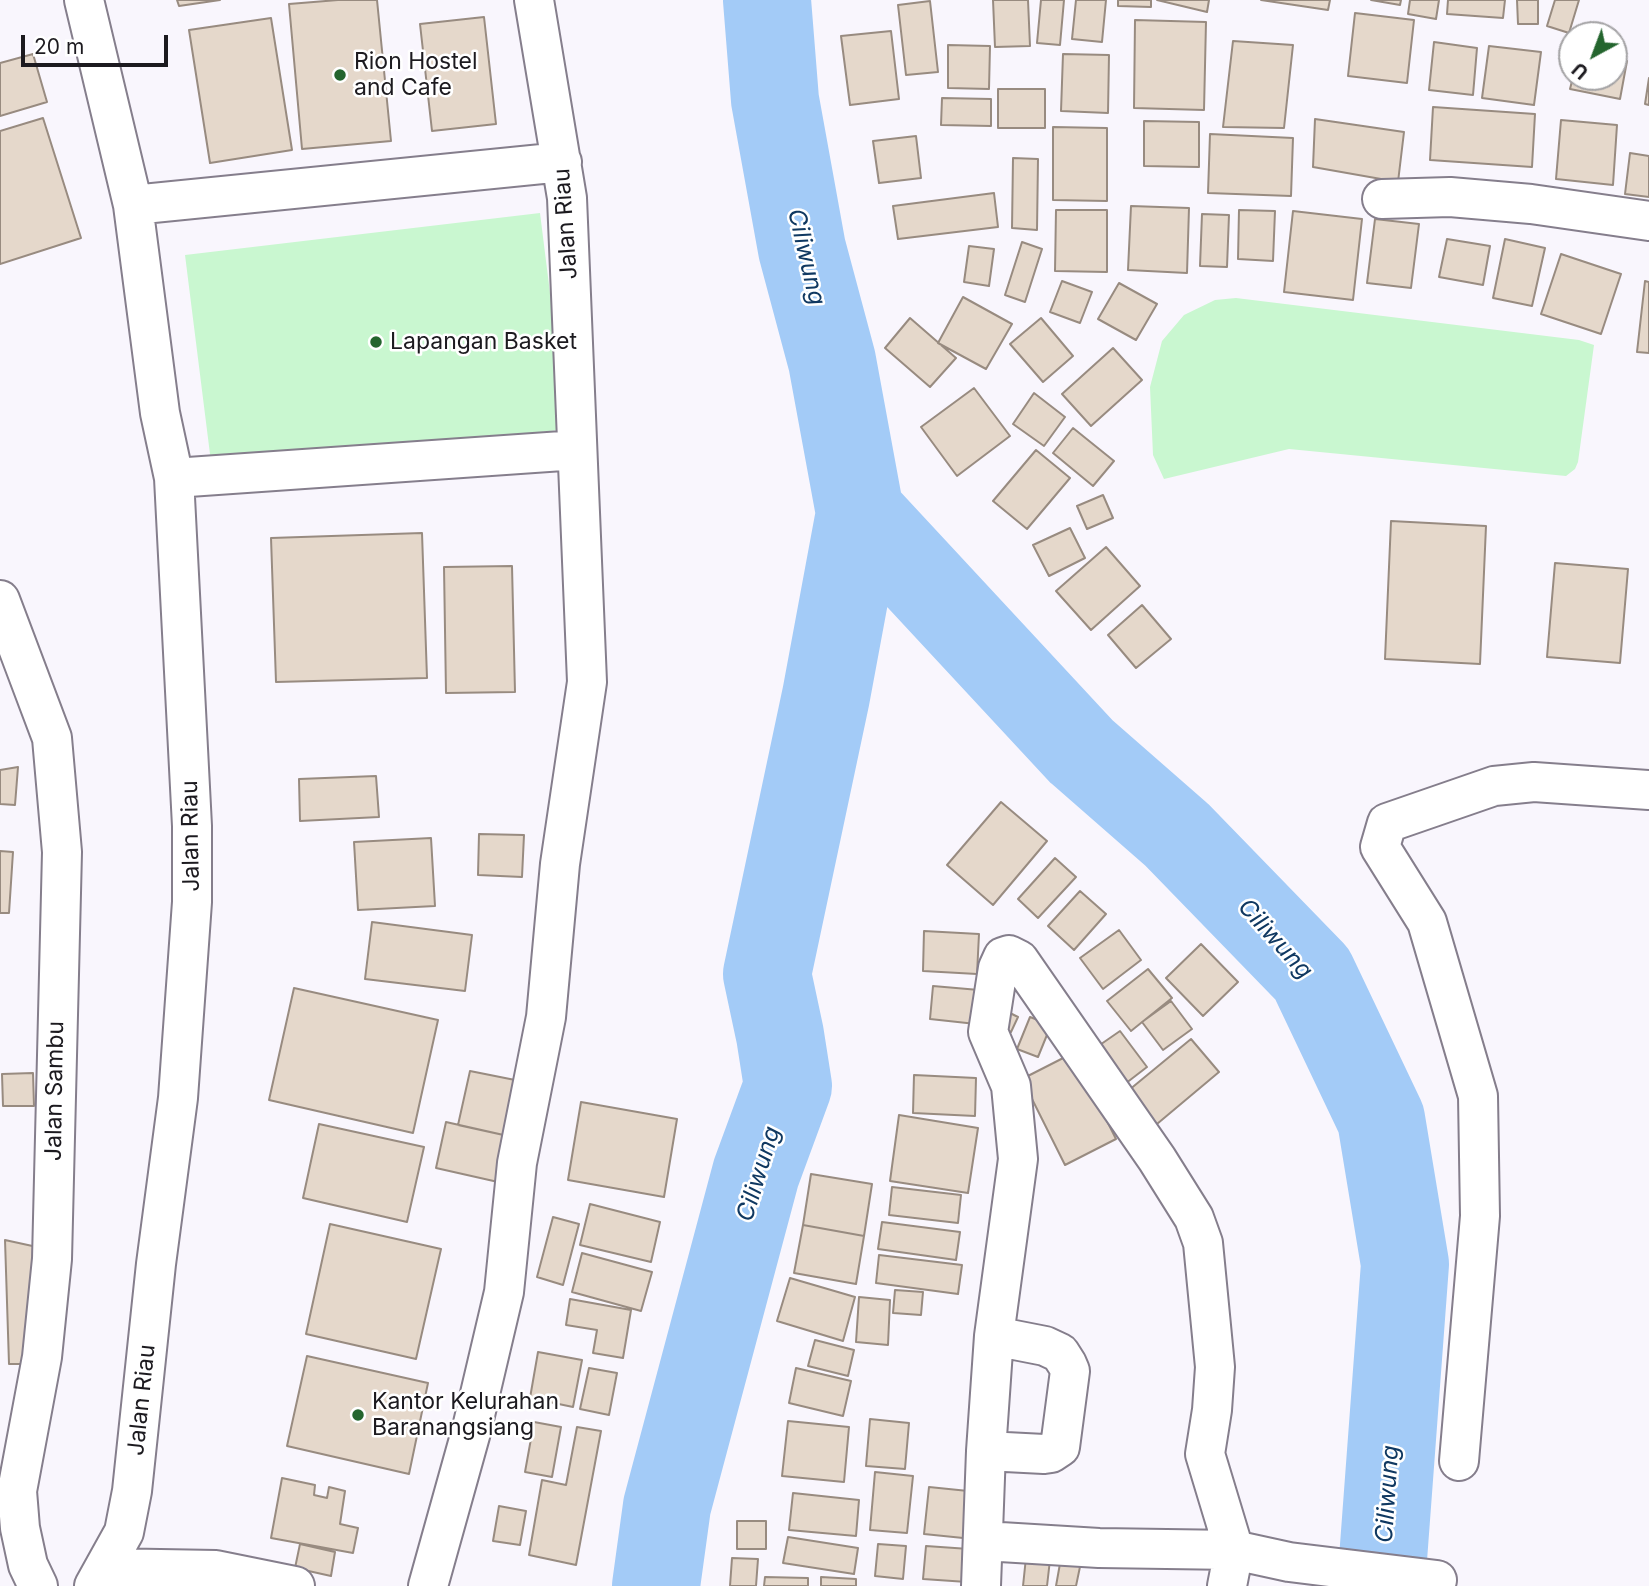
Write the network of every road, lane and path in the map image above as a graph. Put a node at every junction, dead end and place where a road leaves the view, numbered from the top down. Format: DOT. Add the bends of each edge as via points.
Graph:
graph roads {
  1 [pos="84,0"];
  2 [pos="534,0"];
  3 [pos="562,162"];
  4 [pos="1382,199"];
  5 [pos="133,205"];
  6 [pos="1649,221"];
  7 [pos="577,450"];
  8 [pos="174,478"];
  9 [pos="0,600"];
  10 [pos="1649,790"];
  11 [pos="993,1336"];
  12 [pos="986,1451"];
  13 [pos="1459,1461"];
  14 [pos="984,1541"];
  15 [pos="1230,1568"];
  16 [pos="99,1577"];
  17 [pos="1437,1580"];
  18 [pos="38,1586"];
  19 [pos="295,1586"];
  20 [pos="428,1586"];
  21 [pos="981,1586"];
  1 -- 5 [label="street, Jalan Riau"];
  2 -- 3 [label="street, Jalan Riau"];
  3 -- 5 [label="street"];
  3 -- 7 [label="street, Jalan Riau" via="568,208"];
  4 -- 6 [label="street" via="1463,198"];
  5 -- 8 [label="street, Jalan Riau" via="160,413"];
  7 -- 8 [label="street"];
  7 -- 20 [label="street, Jalan Riau" via="587,681 560,864 546,1017 517,1163 505,1292"];
  8 -- 16 [label="street, Jalan Riau" via="192,826 188,984 132,1491 124,1532"];
  9 -- 18 [label="street, Jalan Sambu" via="52,738 62,852 52,1259 42,1357 17,1491 28,1565"];
  10 -- 13 [label="street" via="1534,782 1494,786 1387,823 1380,847 1427,922 1478,1096 1480,1216"];
  11 -- 12 [label="street"];
  11 -- 12 [label="street" via="1045,1346 1060,1353 1070,1371 1060,1447 1044,1454"];
  11 -- 15 [label="street" via="1018,1159 1011,1086 988,1032 998,968 1009,955 1019,960 1194,1218 1207,1267 1215,1367 1205,1454"];
  12 -- 14 [label="street"];
  14 -- 15 [label="street" via="1099,1548"];
  14 -- 21 [label="street"];
  15 -- 17 [label="street" via="1289,1562"];
  16 -- 19 [label="street" via="216,1570"];
}
